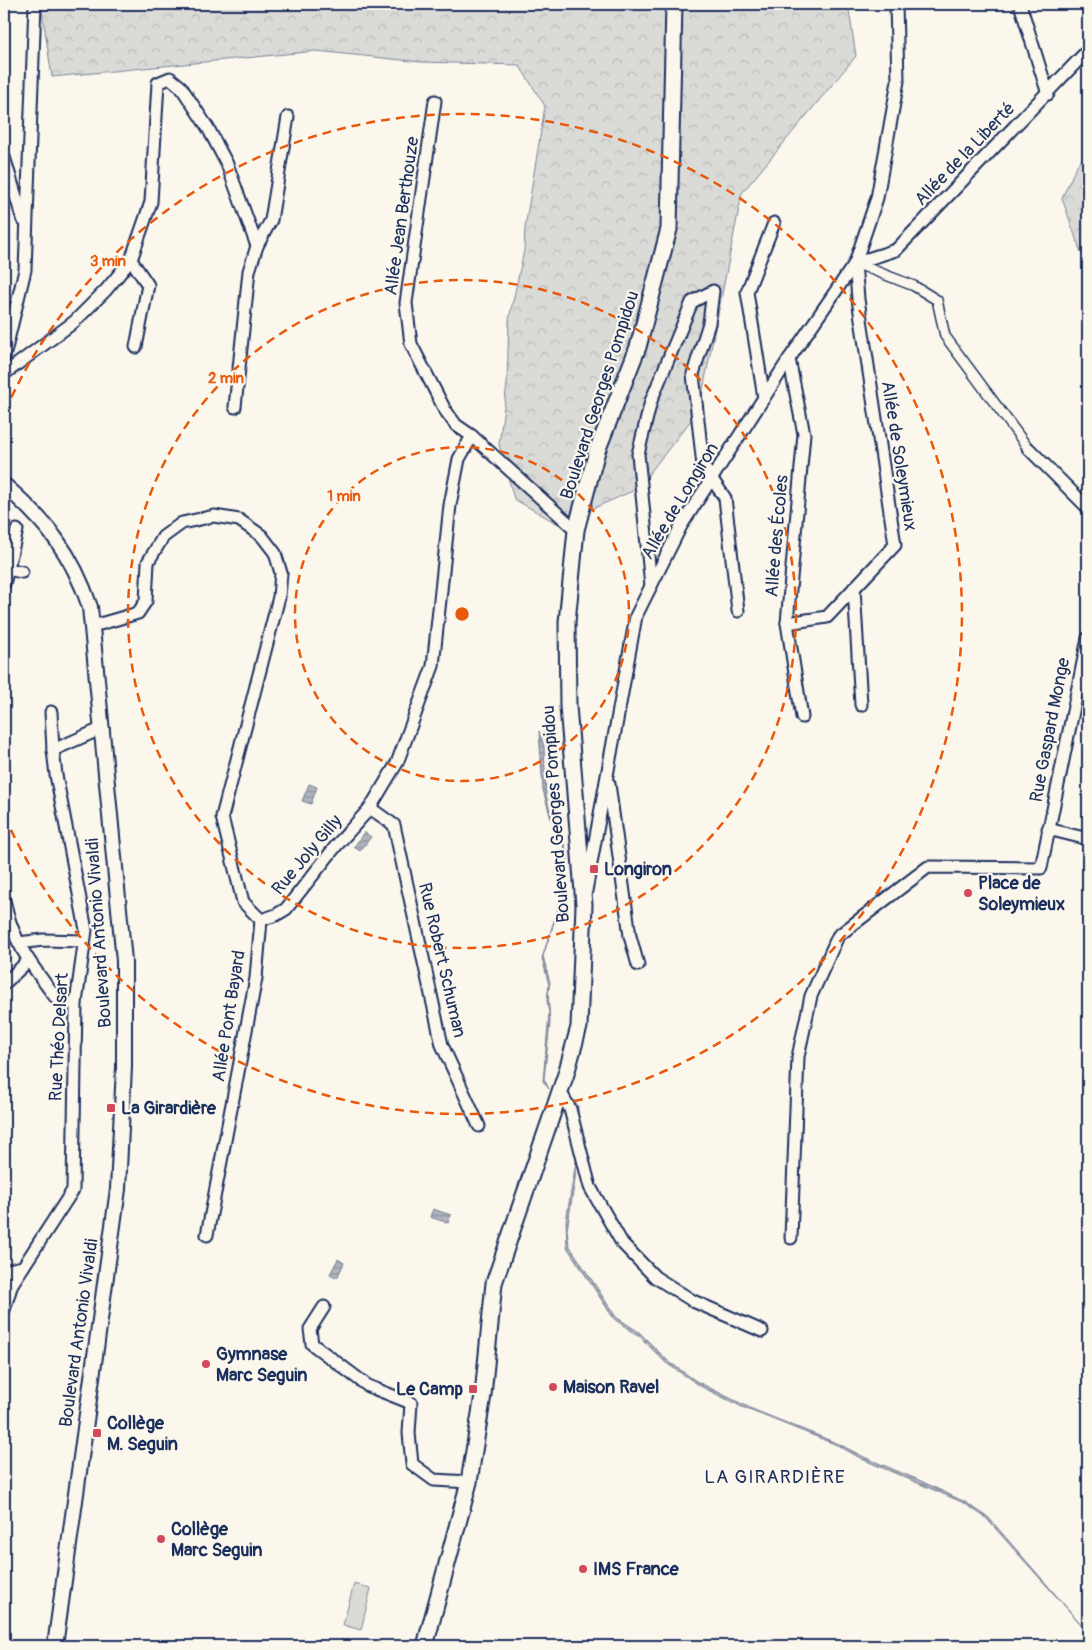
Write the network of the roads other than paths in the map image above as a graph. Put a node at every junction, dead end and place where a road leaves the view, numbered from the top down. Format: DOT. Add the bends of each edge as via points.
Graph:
graph roads {
  1 [pos="34,4"];
  2 [pos="674,4"];
  3 [pos="896,4"];
  4 [pos="1020,4"];
  5 [pos="1088,50"];
  6 [pos="1048,94"];
  7 [pos="435,101"];
  8 [pos="288,117"];
  9 [pos="4,157"];
  10 [pos="774,223"];
  11 [pos="26,228"];
  12 [pos="257,246"];
  13 [pos="131,260"];
  14 [pos="855,264"];
  15 [pos="136,347"];
  16 [pos="4,357"];
  17 [pos="789,359"];
  18 [pos="4,374"];
  19 [pos="764,398"];
  20 [pos="235,407"];
  21 [pos="472,436"];
  22 [pos="1028,448"];
  23 [pos="712,480"];
  24 [pos="4,485"];
  25 [pos="1088,508"];
  26 [pos="16,530"];
  27 [pos="576,530"];
  28 [pos="7,569"];
  29 [pos="22,572"];
  30 [pos="4,584"];
  31 [pos="651,586"];
  32 [pos="854,588"];
  33 [pos="738,611"];
  34 [pos="787,623"];
  35 [pos="93,626"];
  36 [pos="1088,638"];
  37 [pos="861,705"];
  38 [pos="51,712"];
  39 [pos="802,717"];
  40 [pos="103,728"];
  41 [pos="53,750"];
  42 [pos="607,774"];
  43 [pos="370,808"];
  44 [pos="1048,829"];
  45 [pos="1088,839"];
  46 [pos="4,900"];
  47 [pos="584,905"];
  48 [pos="261,920"];
  49 [pos="84,941"];
  50 [pos="20,943"];
  51 [pos="28,961"];
  52 [pos="638,964"];
  53 [pos="4,984"];
  54 [pos="76,1003"];
  55 [pos="560,1091"];
  56 [pos="479,1126"];
  57 [pos="207,1235"];
  58 [pos="791,1238"];
  59 [pos="23,1267"];
  60 [pos="4,1272"];
  61 [pos="324,1307"];
  62 [pos="4,1310"];
  63 [pos="762,1331"];
  64 [pos="469,1482"];
  65 [pos="55,1646"];
  66 [pos="425,1646"];
  1 -- 11 [label="street"];
  2 -- 27 [label="main road, Boulevard Georges Pompidou" via="670,229 638,347 597,451"];
  3 -- 14 [label="street" via="898,81 877,198"];
  4 -- 6 [label="street"];
  5 -- 6 [label="street, Allée de la Liberté"];
  6 -- 14 [label="street, Allée de la Liberté" via="896,250"];
  7 -- 21 [label="street, Allée Jean Berthouze" via="406,303 411,344 445,410 456,425"];
  8 -- 12 [label="street" via="271,220"];
  9 -- 11 [label="street"];
  10 -- 19 [label="street" via="747,292"];
  11 -- 16 [label="street" via="25,270"];
  12 -- 13 [label="street" via="227,164 181,87 170,78 158,83 151,202"];
  12 -- 20 [label="street" via="249,271"];
  13 -- 15 [label="street" via="148,285"];
  13 -- 18 [label="street" via="74,322"];
  14 -- 17 [label="street, Allée de Longiron"];
  14 -- 22 [label="street" via="914,286 937,300 945,336"];
  14 -- 32 [label="street, Allée de Soleymieux" via="895,545"];
  17 -- 19 [label="street, Allée de Longiron"];
  17 -- 34 [label="street, Allée des Écoles" via="804,434"];
  19 -- 23 [label="street, Allée de Longiron"];
  21 -- 27 [label="street"];
  21 -- 43 [label="street, Rue Joly Gilly" via="460,459 450,505 432,666 397,763"];
  22 -- 25 [label="street"];
  23 -- 31 [label="street, Allée de Longiron" via="681,526"];
  23 -- 31 [label="street" via="703,466 693,374 709,323 712,291 692,302 651,401 638,454"];
  23 -- 33 [label="street" via="725,498"];
  24 -- 35 [label="street, Boulevard Antonio Vivaldi" via="64,549 80,576"];
  26 -- 28 [label="street"];
  27 -- 47 [label="main road, Boulevard Georges Pompidou" via="567,622 568,706"];
  28 -- 29 [label="street"];
  28 -- 30 [label="street"];
  31 -- 42 [label="street, Allée de Longiron" via="636,616"];
  32 -- 34 [label="street, Allée de Soleymieux" via="827,617"];
  32 -- 37 [label="street"];
  34 -- 39 [label="street, Allée des Écoles"];
  35 -- 40 [label="street, Boulevard Antonio Vivaldi"];
  35 -- 48 [label="street" via="138,612 146,601 148,562 164,537 182,523 214,516 239,520 262,536 274,553 281,573 279,596 222,817 243,902"];
  36 -- 44 [label="street, Rue Gaspard Monge"];
  38 -- 41 [label="street, Rue Théo Delsart"];
  40 -- 41 [label="street"];
  40 -- 65 [label="street, Boulevard Antonio Vivaldi" via="124,961 124,1067 118,1189"];
  41 -- 49 [label="street, Rue Théo Delsart" via="86,930"];
  42 -- 47 [label="street, Allée de Longiron"];
  42 -- 52 [label="street" via="630,936"];
  43 -- 48 [label="street, Rue Joly Gilly" via="286,909"];
  43 -- 56 [label="street, Rue Robert Schuman" via="394,824 442,1045"];
  44 -- 45 [label="street"];
  44 -- 58 [label="street, Rue Gaspard Monge" via="1041,868 928,867 838,936 811,996 798,1057"];
  46 -- 50 [label="street" via="9,925"];
  47 -- 55 [label="main road, Boulevard Georges Pompidou" via="579,1027"];
  48 -- 57 [label="street, Allée Pont Bayard" via="256,978"];
  49 -- 50 [label="street"];
  49 -- 54 [label="street, Rue Théo Delsart"];
  50 -- 51 [label="street"];
  51 -- 53 [label="street"];
  51 -- 54 [label="street" via="59,1002"];
  54 -- 59 [label="street, Rue Théo Delsart" via="73,1190"];
  55 -- 63 [label="street" via="570,1109 590,1187 622,1243 655,1277 686,1296"];
  55 -- 64 [label="main road, Boulevard Georges Pompidou" via="494,1283 483,1395"];
  59 -- 60 [label="street"];
  59 -- 62 [label="street, Rue Théo Delsart" via="12,1284"];
  61 -- 64 [label="street" via="310,1329 312,1344 368,1386 411,1404 412,1464 434,1480"];
  64 -- 66 [label="main road, Boulevard Georges Pompidou"];
}
